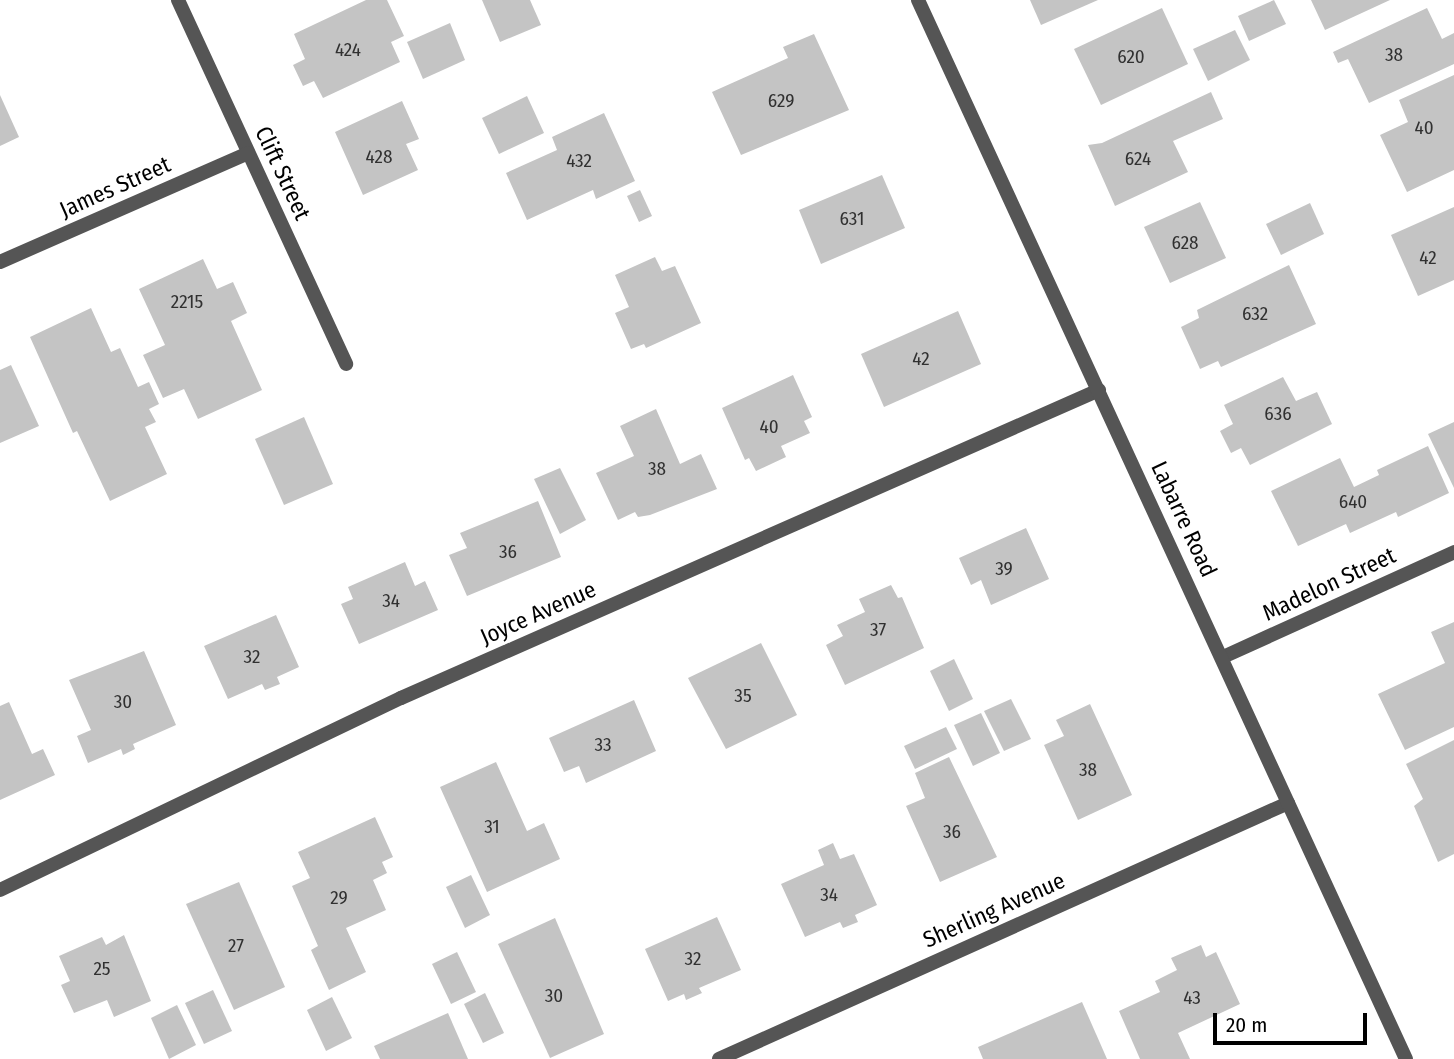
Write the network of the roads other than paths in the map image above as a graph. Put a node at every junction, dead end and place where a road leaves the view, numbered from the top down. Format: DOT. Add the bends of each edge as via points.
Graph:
graph roads {
  1 [pos="178,0"];
  2 [pos="918,0"];
  3 [pos="248,153"];
  4 [pos="0,262"];
  5 [pos="346,364"];
  6 [pos="1099,390"];
  7 [pos="1454,552"];
  8 [pos="1223,657"];
  9 [pos="1288,803"];
  10 [pos="0,890"];
  11 [pos="719,1059"];
  12 [pos="1406,1059"];
  1 -- 3 [label="street, Clift Street"];
  2 -- 6 [label="street, Labarre Road"];
  3 -- 4 [label="street, James Street"];
  3 -- 5 [label="street, Clift Street"];
  6 -- 8 [label="street, Labarre Road"];
  6 -- 10 [label="street, Joyce Avenue" via="401,698"];
  7 -- 8 [label="street, Madelon Street"];
  8 -- 9 [label="street, Labarre Road"];
  9 -- 11 [label="street, Sherling Avenue"];
  9 -- 12 [label="street, Labarre Road"];
}
